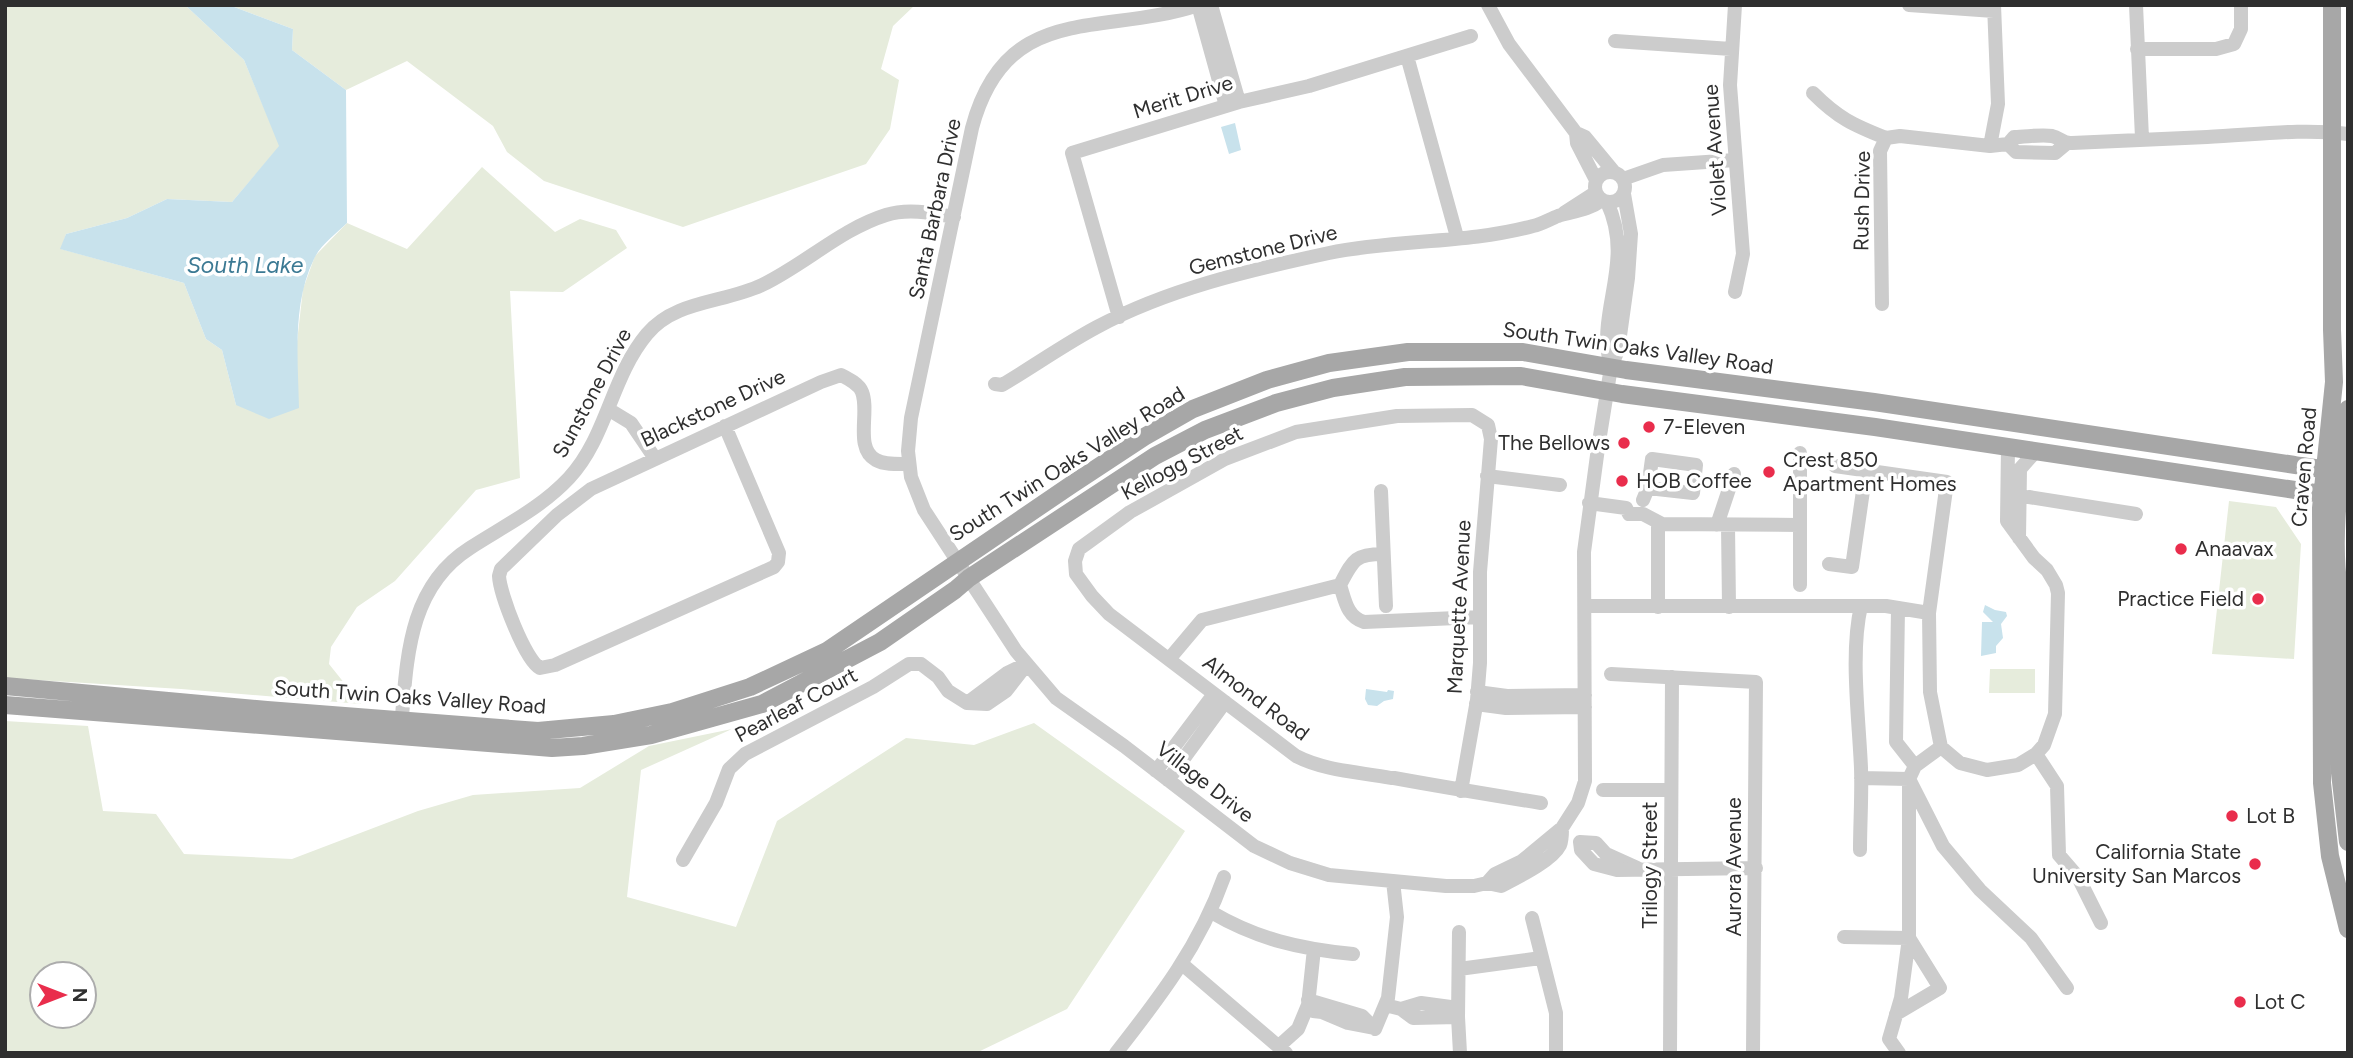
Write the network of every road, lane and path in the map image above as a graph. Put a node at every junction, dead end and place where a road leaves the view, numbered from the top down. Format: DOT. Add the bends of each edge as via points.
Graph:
graph roads {
  1 [pos="1198,5"];
  2 [pos="1212,5"];
  3 [pos="1488,5"];
  4 [pos="1735,5"];
  5 [pos="1909,5"];
  6 [pos="2136,5"];
  7 [pos="2241,5"];
  8 [pos="2332,5"];
  9 [pos="1994,8"];
  10 [pos="1471,36"];
  11 [pos="1615,41"];
  12 [pos="1731,49"];
  13 [pos="2137,49"];
  14 [pos="1407,55"];
  15 [pos="1225,77"];
  16 [pos="1813,93"];
  17 [pos="1232,104"];
  18 [pos="1576,133"];
  19 [pos="2340,133"];
  20 [pos="2030,137"];
  21 [pos="1886,138"];
  22 [pos="2142,138"];
  23 [pos="2008,144"];
  24 [pos="2067,144"];
  25 [pos="1990,146"];
  26 [pos="2029,153"];
  27 [pos="1735,160"];
  28 [pos="1620,182"];
  29 [pos="1600,194"];
  30 [pos="954,217"];
  31 [pos="1457,237"];
  32 [pos="1735,292"];
  33 [pos="1882,304"];
  34 [pos="1119,317"];
  35 [pos="1611,367"];
  36 [pos="995,384"];
  37 [pos="1608,391"];
  38 [pos="608,409"];
  39 [pos="2348,409"];
  40 [pos="1488,425"];
  41 [pos="724,426"];
  42 [pos="2082,434"];
  43 [pos="2008,447"];
  44 [pos="2036,451"];
  45 [pos="1800,453"];
  46 [pos="654,457"];
  47 [pos="909,464"];
  48 [pos="1835,466"];
  49 [pos="1866,470"];
  50 [pos="2338,471"];
  51 [pos="1734,474"];
  52 [pos="1487,476"];
  53 [pos="1560,485"];
  54 [pos="1381,491"];
  55 [pos="2337,496"];
  56 [pos="2029,497"];
  57 [pos="1590,499"];
  58 [pos="2136,514"];
  59 [pos="1658,522"];
  60 [pos="1723,525"];
  61 [pos="1800,525"];
  62 [pos="2019,538"];
  63 [pos="1383,554"];
  64 [pos="957,560"];
  65 [pos="1075,561"];
  66 [pos="1829,564"];
  67 [pos="969,578"];
  68 [pos="1340,584"];
  69 [pos="1800,585"];
  70 [pos="1386,606"];
  71 [pos="1585,606"];
  72 [pos="1861,606"];
  73 [pos="1658,607"];
  74 [pos="1729,607"];
  75 [pos="1898,608"];
  76 [pos="1929,613"];
  77 [pos="1480,617"];
  78 [pos="1170,658"];
  79 [pos="1027,664"];
  80 [pos="1611,674"];
  81 [pos="1672,677"];
  82 [pos="5,686"];
  83 [pos="1220,698"];
  84 [pos="1477,698"];
  85 [pos="1585,701"];
  86 [pos="5,705"];
  87 [pos="401,729"];
  88 [pos="1941,747"];
  89 [pos="2036,754"];
  90 [pos="1912,772"];
  91 [pos="1162,776"];
  92 [pos="1861,778"];
  93 [pos="1603,790"];
  94 [pos="1671,790"];
  95 [pos="1461,791"];
  96 [pos="1541,803"];
  97 [pos="1562,828"];
  98 [pos="2348,842"];
  99 [pos="1860,850"];
  100 [pos="683,860"];
  101 [pos="1756,868"];
  102 [pos="1671,869"];
  103 [pos="1224,877"];
  104 [pos="1392,881"];
  105 [pos="1212,912"];
  106 [pos="1532,919"];
  107 [pos="2101,923"];
  108 [pos="2348,929"];
  109 [pos="1460,932"];
  110 [pos="1844,937"];
  111 [pos="1909,938"];
  112 [pos="1314,949"];
  113 [pos="1353,954"];
  114 [pos="1541,958"];
  115 [pos="1182,964"];
  116 [pos="1459,969"];
  117 [pos="2067,988"];
  118 [pos="1307,1005"];
  119 [pos="1385,1005"];
  120 [pos="1458,1012"];
  121 [pos="1896,1014"];
  122 [pos="1282,1049"];
  123 [pos="1116,1053"];
  124 [pos="1460,1053"];
  125 [pos="1556,1053"];
  126 [pos="1670,1053"];
  127 [pos="1753,1053"];
  128 [pos="1899,1053"];
  1 -- 15 [label="street"];
  1 -- 30 [label="street, Santa Barbara Drive" via="1055,31 1007,62 992,79 976,111"];
  2 -- 15 [label="street"];
  3 -- 18 [label="street, Village Drive" via="1509,44"];
  4 -- 12 [label="street, Violet Avenue"];
  5 -- 9 [label="street"];
  6 -- 13 [label="street"];
  7 -- 13 [label="street" via="2241,29 2234,44 2216,49"];
  8 -- 19 [label="main road, Craven Road"];
  9 -- 25 [label="street" via="1998,104"];
  10 -- 14 [label="street, Merit Drive"];
  11 -- 12 [label="street"];
  12 -- 27 [label="street, Violet Avenue"];
  13 -- 22 [label="street"];
  14 -- 17 [label="street, Merit Drive"];
  14 -- 31 [label="street"];
  15 -- 17 [label="street"];
  16 -- 21 [label="street" via="1832,113"];
  17 -- 34 [label="street, Merit Drive" via="1072,152"];
  18 -- 28 [label="street, Village Drive" via="1585,137"];
  18 -- 29 [label="street, Village Drive"];
  19 -- 22 [label="street, Rush Drive"];
  19 -- 50 [label="main road, Craven Road" via="2332,330"];
  20 -- 23 [label="street, Rush Drive" via="2014,138"];
  20 -- 24 [label="street, Rush Drive" via="2053,136"];
  20 -- 26 [label="street"];
  21 -- 25 [label="street, Rush Drive"];
  21 -- 33 [label="street, Rush Drive" via="1880,151"];
  22 -- 24 [label="street, Rush Drive"];
  23 -- 25 [label="street, Rush Drive"];
  23 -- 26 [label="street, Rush Drive" via="2016,152"];
  24 -- 26 [label="street, Rush Drive" via="2055,153"];
  27 -- 28 [label="street" via="1663,165"];
  27 -- 32 [label="street, Violet Avenue" via="1743,254"];
  28 -- 29 [label="street" via="1618,200"];
  28 -- 29 [label="street" via="1606,172"];
  28 -- 35 [label="street, Village Drive" via="1630,219 1631,256 1618,350"];
  29 -- 31 [label="street, Gemstone Drive" via="1536,225"];
  29 -- 35 [label="street, Village Drive" via="1617,226 1619,244 1606,349"];
  30 -- 38 [label="street, Sunstone Drive" via="908,211 887,215 761,286 676,311 660,320 632,354"];
  30 -- 47 [label="street, Santa Barbara Drive" via="911,418"];
  31 -- 34 [label="street, Gemstone Drive" via="1303,259 1216,281"];
  34 -- 36 [label="street, Gemstone Drive" via="1002,385"];
  35 -- 37 [label="street, Village Drive"];
  35 -- 42 [label="main road, South Twin Oaks Valley Road"];
  35 -- 64 [label="main road, South Twin Oaks Valley Road" via="1522,352 1408,352 1329,363 1268,380 1193,409 1144,437"];
  37 -- 43 [label="main road, South Twin Oaks Valley Road"];
  37 -- 57 [label="street, Village Drive"];
  37 -- 67 [label="main road, South Twin Oaks Valley Road" via="1521,376 1419,376 1380,379 1276,403 1205,430 1154,456"];
  38 -- 46 [label="street" via="631,423"];
  38 -- 87 [label="street, Sunstone Drive" via="571,476 538,506 442,570 424,598 410,647"];
  39 -- 50 [label="main road, Craven Road"];
  40 -- 52 [label="street, Marquette Avenue"];
  40 -- 65 [label="street, Kellogg Street" via="1472,415 1396,416 1296,432 1225,459 1130,512 1079,549"];
  41 -- 46 [label="street, Blackstone Drive"];
  41 -- 46 [label="street, Blackstone Drive" via="779,553 778,562 540,668 524,649 499,581 501,569 584,493"];
  41 -- 47 [label="street, Blackstone Drive" via="841,375 862,391 864,444 870,456 878,462"];
  42 -- 43 [label="main road" via="2021,439"];
  42 -- 50 [label="main road, South Twin Oaks Valley Road"];
  43 -- 44 [label="main road, South Twin Oaks Valley Road"];
  43 -- 62 [label="street" via="2007,522"];
  44 -- 55 [label="main road, South Twin Oaks Valley Road"];
  44 -- 62 [label="street" via="2020,469"];
  45 -- 61 [label="street"];
  47 -- 64 [label="street, Santa Barbara Drive" via="924,510"];
  48 -- 49 [label="street"];
  49 -- 66 [label="street" via="1852,567"];
  49 -- 76 [label="street" via="1947,482"];
  50 -- 55 [label="main road, Craven Road"];
  51 -- 60 [label="street"];
  52 -- 53 [label="street"];
  52 -- 77 [label="street, Marquette Avenue"];
  54 -- 63 [label="street"];
  55 -- 98 [label="main road, Craven Road" via="2340,773"];
  55 -- 108 [label="main road, Craven Road" via="2322,783 2330,856"];
  56 -- 58 [label="street"];
  57 -- 59 [label="street" via="1626,509 1629,514 1645,501"];
  57 -- 71 [label="street, Village Drive" via="1584,552"];
  59 -- 60 [label="street"];
  59 -- 73 [label="street"];
  60 -- 61 [label="street"];
  60 -- 74 [label="street"];
  61 -- 69 [label="street"];
  62 -- 89 [label="street" via="2047,570 2058,593 2055,714"];
  63 -- 68 [label="street" via="1356,558"];
  63 -- 70 [label="street"];
  64 -- 67 [label="street, Santa Barbara Drive"];
  64 -- 87 [label="main road, South Twin Oaks Valley Road" via="827,651 750,687 672,712 614,724 538,731"];
  65 -- 78 [label="street, Almond Road" via="1076,574 1092,596"];
  67 -- 79 [label="street, Village Drive"];
  67 -- 87 [label="main road, South Twin Oaks Valley Road" via="880,642 762,704 651,735 552,748"];
  68 -- 77 [label="street" via="1348,608 1355,619 1364,622"];
  68 -- 78 [label="street" via="1202,620"];
  71 -- 73 [label="street"];
  71 -- 85 [label="street, Village Drive"];
  72 -- 74 [label="street"];
  72 -- 75 [label="street"];
  72 -- 92 [label="street" via="1857,657"];
  73 -- 74 [label="street"];
  75 -- 76 [label="street"];
  75 -- 90 [label="street" via="1896,743"];
  76 -- 88 [label="street" via="1930,692"];
  77 -- 84 [label="street, Marquette Avenue"];
  78 -- 83 [label="street, Almond Road"];
  79 -- 91 [label="street, Village Drive" via="1056,698"];
  79 -- 100 [label="street, Pearleaf Court" via="1007,673 988,704 967,703 921,664 909,664 744,754 729,769 716,803"];
  80 -- 81 [label="street"];
  81 -- 94 [label="street, Trilogy Street"];
  81 -- 101 [label="street, Aurora Avenue" via="1756,682"];
  82 -- 87 [label="main road, South Twin Oaks Valley Road"];
  83 -- 91 [label="street"];
  83 -- 95 [label="street, Almond Road" via="1310,763"];
  84 -- 85 [label="street" via="1506,708"];
  84 -- 95 [label="street, Marquette Avenue"];
  85 -- 97 [label="street, Village Drive" via="1585,780 1578,803"];
  86 -- 87 [label="main road, South Twin Oaks Valley Road"];
  88 -- 89 [label="street" via="1960,763 1987,770 2018,765"];
  88 -- 90 [label="street"];
  89 -- 107 [label="street" via="2057,786 2059,855 2078,877"];
  90 -- 92 [label="street"];
  90 -- 111 [label="street"];
  90 -- 117 [label="street" via="1944,846 1980,890 2031,938"];
  91 -- 104 [label="street, Village Drive" via="1254,846 1290,863 1329,875"];
  92 -- 99 [label="street"];
  93 -- 94 [label="street"];
  94 -- 102 [label="street, Trilogy Street"];
  95 -- 96 [label="street, Almond Road"];
  97 -- 102 [label="street" via="1580,842 1596,843 1604,860 1638,869"];
  97 -- 104 [label="street, Village Drive" via="1560,846 1527,873 1501,886"];
  101 -- 102 [label="street"];
  101 -- 127 [label="street, Aurora Avenue"];
  102 -- 126 [label="street, Trilogy Street"];
  103 -- 105 [label="street"];
  104 -- 119 [label="street" via="1397,917"];
  105 -- 112 [label="street" via="1270,940"];
  105 -- 115 [label="street"];
  106 -- 114 [label="street"];
  109 -- 116 [label="street"];
  110 -- 111 [label="street"];
  111 -- 121 [label="street"];
  111 -- 121 [label="street" via="1940,988"];
  112 -- 113 [label="street"];
  112 -- 118 [label="street"];
  114 -- 116 [label="street"];
  114 -- 125 [label="street" via="1556,1013"];
  115 -- 122 [label="street"];
  115 -- 123 [label="street"];
  116 -- 120 [label="street"];
  118 -- 119 [label="street" via="1375,1029"];
  118 -- 122 [label="street" via="1298,1029"];
  119 -- 120 [label="street" via="1401,1009 1422,1003 1432,1012"];
  120 -- 124 [label="street"];
  121 -- 128 [label="street" via="1889,1039"];
}
